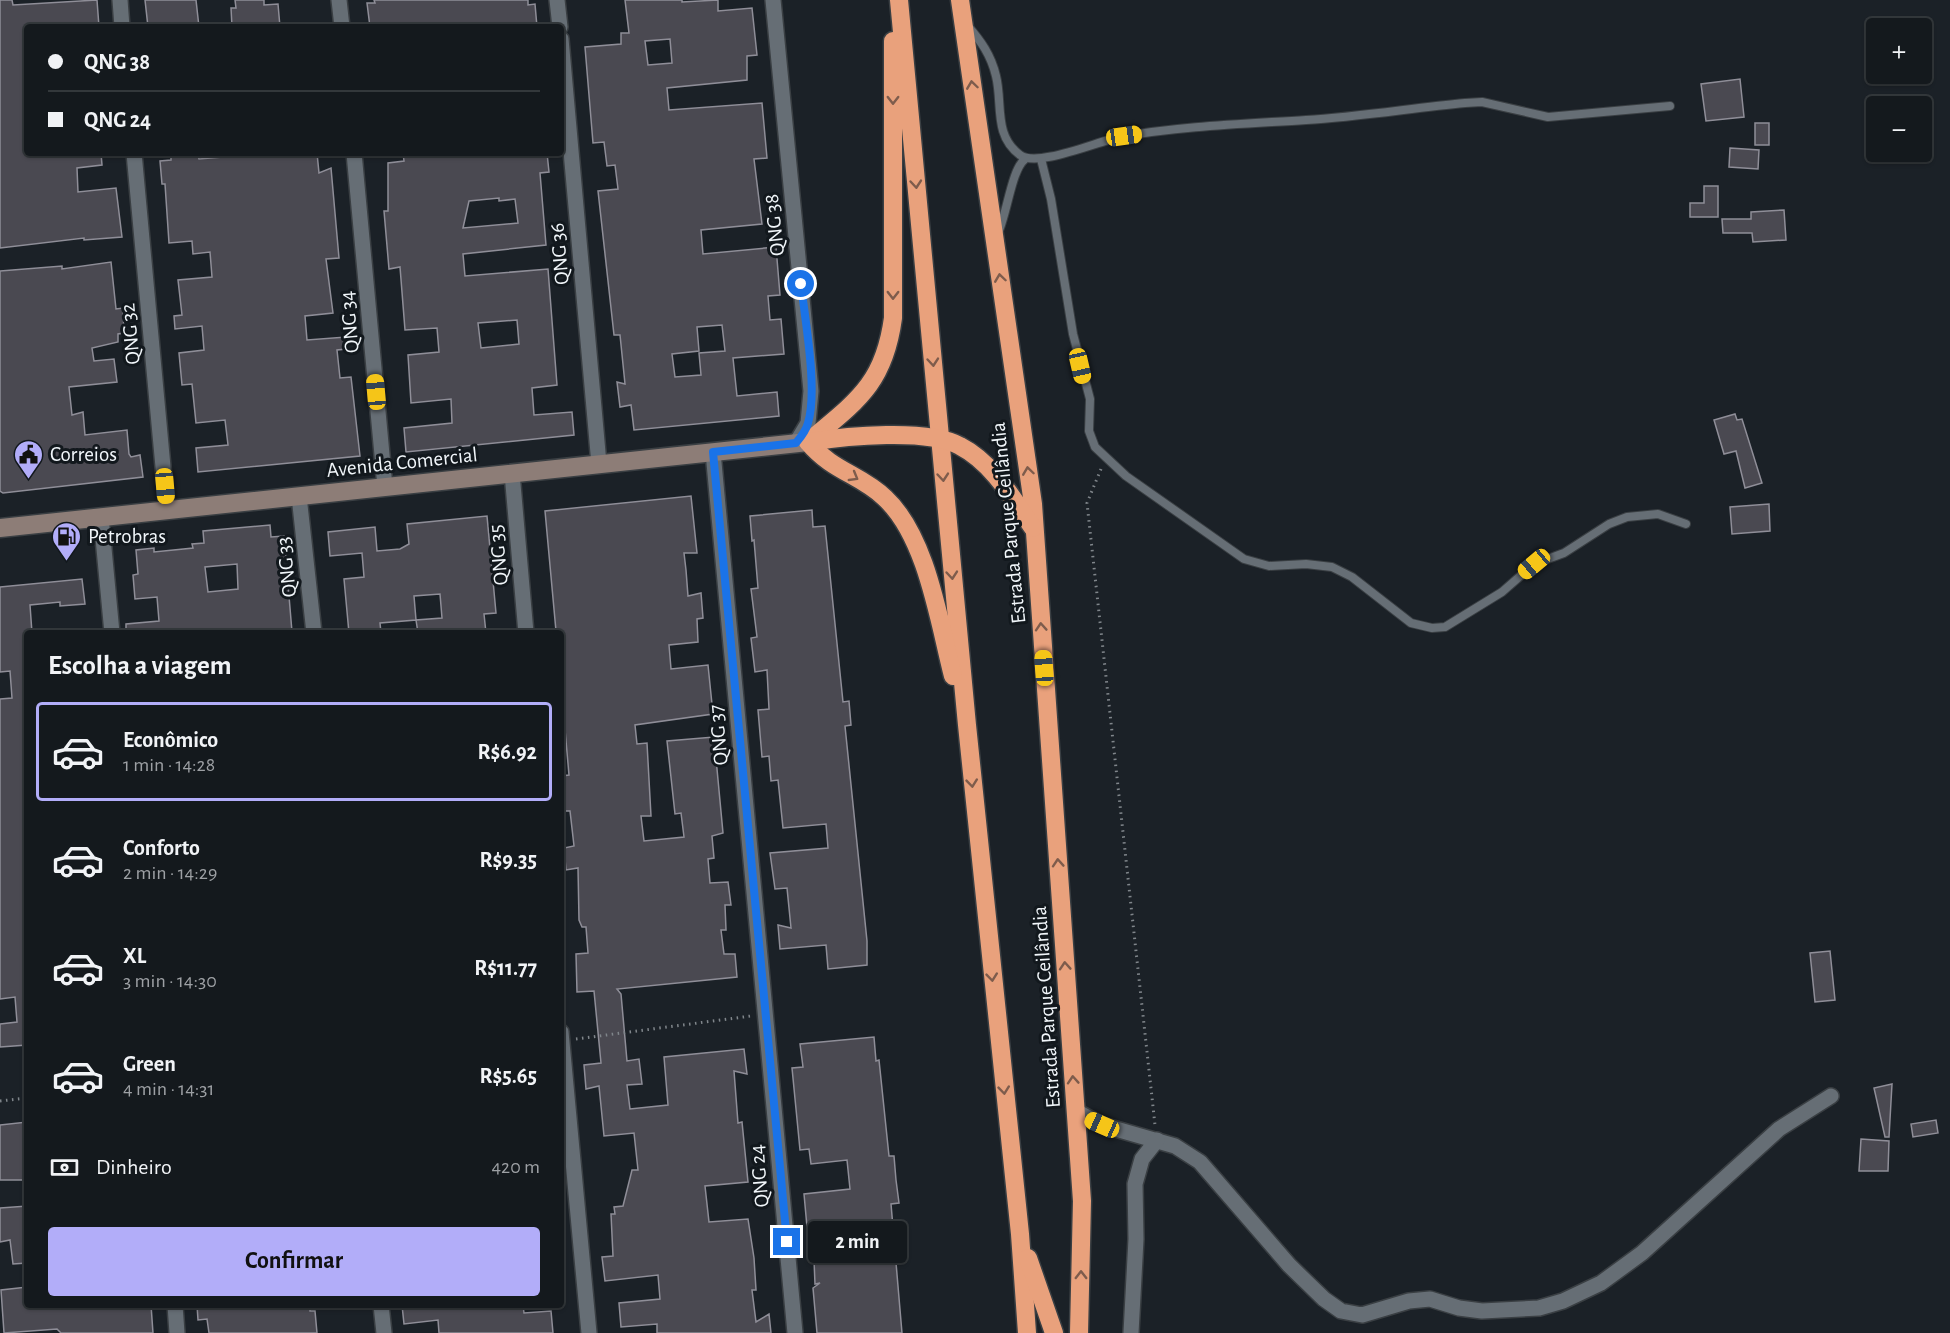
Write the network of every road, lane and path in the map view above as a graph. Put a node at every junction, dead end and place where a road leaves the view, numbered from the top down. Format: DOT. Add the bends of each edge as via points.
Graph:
graph roads {
  1 [pos="120,0"];
  2 [pos="339,0"];
  3 [pos="557,0"];
  4 [pos="773,0"];
  5 [pos="893,0"];
  6 [pos="899,0"];
  7 [pos="960,0"];
  8 [pos="963,19"];
  9 [pos="122,24"];
  10 [pos="342,24"];
  11 [pos="560,24"];
  12 [pos="564,73"];
  13 [pos="1670,106"];
  14 [pos="134,156"];
  15 [pos="354,156"];
  16 [pos="1025,159"];
  17 [pos="1041,159"];
  18 [pos="994,239"];
  19 [pos="940,438"];
  20 [pos="802,442"];
  21 [pos="713,452"];
  22 [pos="1105,459"];
  23 [pos="599,464"];
  24 [pos="512,473"];
  25 [pos="385,487"];
  26 [pos="299,496"];
  27 [pos="168,510"];
  28 [pos="101,517"];
  29 [pos="1686,524"];
  30 [pos="0,528"];
  31 [pos="1034,529"];
  32 [pos="112,630"];
  33 [pos="314,630"];
  34 [pos="526,630"];
  35 [pos="967,724"];
  36 [pos="765,1014"];
  37 [pos="564,1041"];
  38 [pos="564,1072"];
  39 [pos="1831,1096"];
  40 [pos="24,1098"];
  41 [pos="0,1101"];
  42 [pos="1076,1111"];
  43 [pos="1157,1140"];
  44 [pos="1020,1234"];
  45 [pos="175,1308"];
  46 [pos="381,1308"];
  47 [pos="177,1333"];
  48 [pos="384,1333"];
  49 [pos="589,1333"];
  50 [pos="795,1333"];
  51 [pos="1027,1333"];
  52 [pos="1054,1333"];
  53 [pos="1079,1333"];
  54 [pos="1131,1333"];
  1 -- 9 [label="street"];
  2 -- 10 [label="street"];
  3 -- 11 [label="street"];
  4 -- 20 [label="street, QNG 38" via="811,391"];
  5 -- 20 [label="highway, one-way" via="890,345 881,369 868,386 848,408"];
  6 -- 19 [label="highway, one-way"];
  7 -- 8 [label="highway, Estrada Parque Ceilândia"];
  8 -- 16 [label="lane" via="991,59 1006,141"];
  18 -- 8 [label="highway, Estrada Parque Ceilândia, one-way"];
  12 -- 23 [label="street, QNG 36"];
  13 -- 17 [label="lane" via="1548,117 1482,102 1464,103 1157,132 1103,140"];
  14 -- 27 [label="street, QNG 32"];
  15 -- 25 [label="street, QNG 34"];
  16 -- 17 [label="lane"];
  16 -- 18 [label="lane" via="1017,170 1004,220"];
  17 -- 22 [label="lane" via="1071,324 1090,399 1090,436"];
  31 -- 18 [label="highway, Estrada Parque Ceilândia, one-way"];
  19 -- 20 [label="highway" via="864,436"];
  19 -- 31 [label="highway" via="980,460"];
  19 -- 35 [label="highway, one-way"];
  20 -- 21 [label="main road, Avenida Comercial"];
  20 -- 35 [label="highway, one-way" via="830,465 885,498 914,538"];
  21 -- 23 [label="main road, Avenida Comercial"];
  21 -- 36 [label="street, QNG 37"];
  22 -- 29 [label="lane" via="1244,559 1269,566 1332,567 1352,577 1411,623 1432,628 1452,625 1502,592 1534,564 1564,553 1609,524 1658,514"];
  22 -- 43 [label="path" via="1087,503"];
  23 -- 24 [label="main road, Avenida Comercial"];
  24 -- 25 [label="main road, Avenida Comercial"];
  24 -- 34 [label="street, QNG 35"];
  25 -- 26 [label="main road, Avenida Comercial"];
  26 -- 27 [label="main road, Avenida Comercial"];
  26 -- 33 [label="street, QNG 33"];
  27 -- 28 [label="main road, Avenida Comercial"];
  28 -- 30 [label="main road, Avenida Comercial"];
  28 -- 32 [label="street"];
  42 -- 31 [label="highway, Estrada Parque Ceilândia, one-way"];
  35 -- 44 [label="highway, one-way"];
  36 -- 37 [label="path"];
  36 -- 50 [label="street, QNG 24"];
  38 -- 49 [label="street"];
  39 -- 43 [label="street" via="1779,1129 1642,1253 1601,1283 1563,1301 1506,1311 1459,1308 1430,1299 1409,1300 1362,1315 1341,1311 1289,1265 1200,1162"];
  40 -- 41 [label="path"];
  42 -- 43 [label="street" via="1102,1125"];
  53 -- 42 [label="highway, Estrada Parque Ceilândia, one-way" via="1082,1202"];
  43 -- 54 [label="street" via="1142,1159 1135,1184"];
  44 -- 51 [label="highway"];
  44 -- 52 [label="highway"];
  45 -- 47 [label="street"];
  46 -- 48 [label="street"];
}
